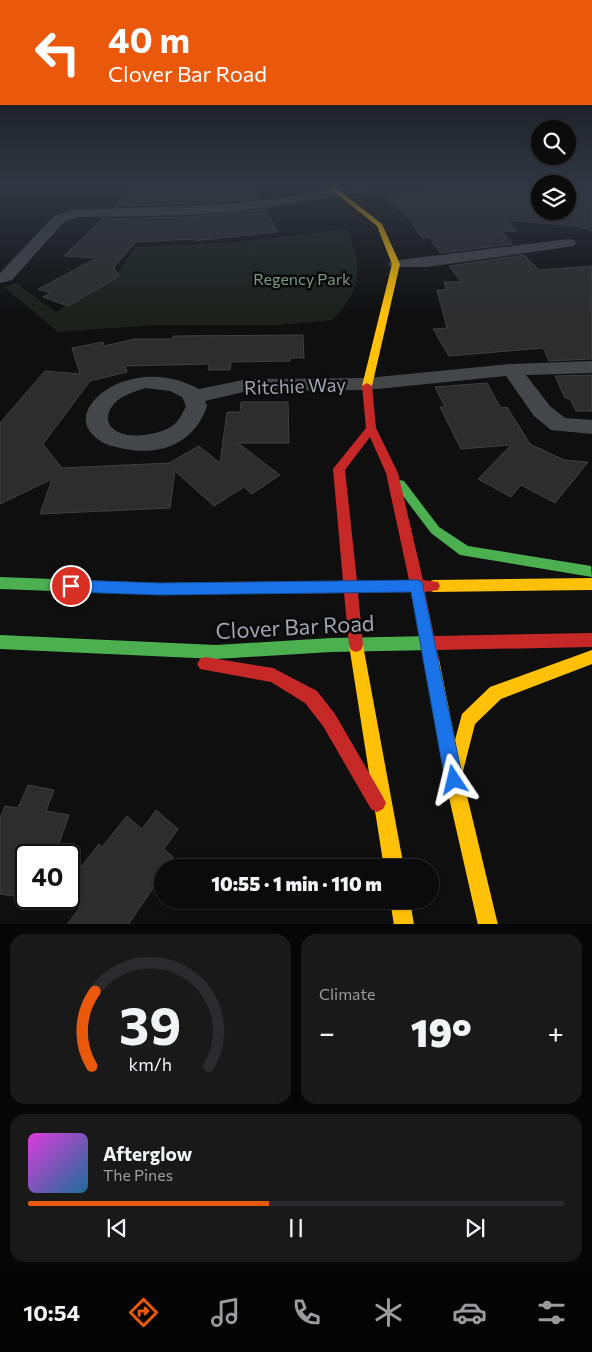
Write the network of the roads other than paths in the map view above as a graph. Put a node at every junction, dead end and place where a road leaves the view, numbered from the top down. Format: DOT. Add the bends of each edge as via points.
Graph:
graph roads {
  1 [pos="51,228"];
  2 [pos="381,228"];
  3 [pos="569,243"];
  4 [pos="396,264"];
  5 [pos="0,278"];
  6 [pos="592,366"];
  7 [pos="511,370"];
  8 [pos="367,384"];
  9 [pos="194,397"];
  10 [pos="592,427"];
  11 [pos="371,428"];
  12 [pos="392,474"];
  13 [pos="592,572"];
  14 [pos="0,583"];
  15 [pos="592,584"];
  16 [pos="350,586"];
  17 [pos="417,586"];
  18 [pos="592,640"];
  19 [pos="0,642"];
  20 [pos="428,642"];
  21 [pos="356,644"];
  22 [pos="69,646"];
  23 [pos="592,657"];
  24 [pos="454,780"];
  25 [pos="386,819"];
  26 [pos="393,859"];
  27 [pos="402,909"];
  28 [pos="404,924"];
  29 [pos="488,924"];
  1 -- 5 [label="street" via="6,277"];
  2 -- 4 [label="street"];
  3 -- 4 [label="street"];
  4 -- 8 [label="street, Ritchie Way"];
  6 -- 7 [label="street, Ritchie Way"];
  7 -- 8 [label="street, Ritchie Way"];
  7 -- 10 [label="street" via="542,411 559,425"];
  8 -- 9 [label="street, Ritchie Way" via="248,385"];
  8 -- 11 [label="street, Ritchie Way"];
  11 -- 12 [label="street, Ritchie Way"];
  11 -- 16 [label="street" via="339,469"];
  12 -- 13 [label="street" via="435,530 465,551"];
  12 -- 17 [label="street, Ritchie Way"];
  14 -- 16 [label="street, Clover Bar Road" via="160,589"];
  15 -- 17 [label="street, Clover Bar Road"];
  16 -- 17 [label="street, Clover Bar Road"];
  16 -- 21 [label="street"];
  17 -- 20 [label="street, Ritchie Way"];
  18 -- 20 [label="street, Clover Bar Road"];
  19 -- 22 [label="street, Clover Bar Road"];
  20 -- 21 [label="street, Clover Bar Road"];
  20 -- 24 [label="street, Ritchie Way"];
  21 -- 22 [label="street, Clover Bar Road" via="216,652"];
  21 -- 25 [label="street"];
  22 -- 25 [label="street" via="273,675 311,697 329,720"];
  23 -- 24 [label="street" via="496,692 468,720"];
  24 -- 29 [label="street, Ritchie Way"];
  25 -- 26 [label="street"];
  27 -- 28 [label="street"];
}
